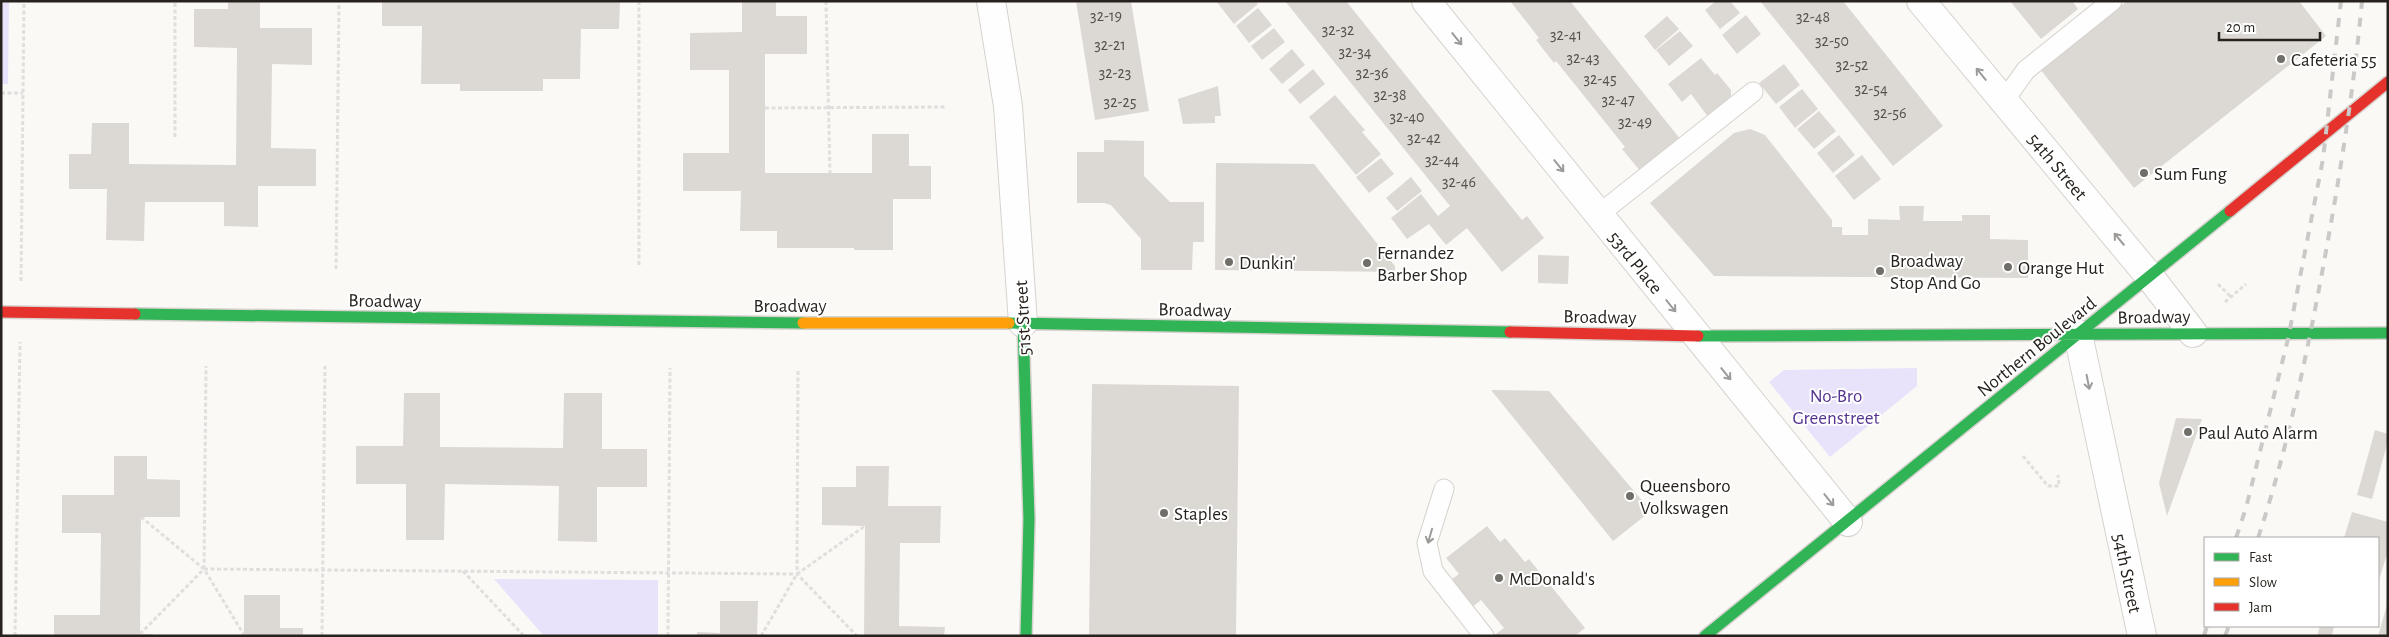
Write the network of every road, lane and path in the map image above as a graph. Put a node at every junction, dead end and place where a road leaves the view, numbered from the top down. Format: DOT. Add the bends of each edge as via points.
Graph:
graph roads {
  1 [pos="24,1"];
  2 [pos="175,1"];
  3 [pos="339,1"];
  4 [pos="638,1"];
  5 [pos="826,1"];
  6 [pos="991,1"];
  7 [pos="1426,1"];
  8 [pos="1921,1"];
  9 [pos="2112,1"];
  10 [pos="2388,82"];
  11 [pos="1753,92"];
  12 [pos="1,93"];
  13 [pos="23,93"];
  14 [pos="2003,102"];
  15 [pos="945,107"];
  16 [pos="765,108"];
  17 [pos="828,108"];
  18 [pos="175,137"];
  19 [pos="830,173"];
  20 [pos="1598,215"];
  21 [pos="2043,265"];
  22 [pos="639,266"];
  23 [pos="336,269"];
  24 [pos="2043,274"];
  25 [pos="2150,277"];
  26 [pos="2218,284"];
  27 [pos="2246,284"];
  28 [pos="2231,297"];
  29 [pos="2219,308"];
  30 [pos="1,312"];
  31 [pos="21,312"];
  32 [pos="1023,323"];
  33 [pos="2193,333"];
  34 [pos="2388,333"];
  35 [pos="2078,334"];
  36 [pos="1695,336"];
  37 [pos="206,366"];
  38 [pos="325,366"];
  39 [pos="670,368"];
  40 [pos="798,371"];
  41 [pos="2024,456"];
  42 [pos="2058,475"];
  43 [pos="1444,489"];
  44 [pos="141,517"];
  45 [pos="1848,522"];
  46 [pos="865,526"];
  47 [pos="204,569"];
  48 [pos="322,569"];
  49 [pos="463,570"];
  50 [pos="669,572"];
  51 [pos="797,574"];
  52 [pos="140,634"];
  53 [pos="244,635"];
  54 [pos="14,636"];
  55 [pos="322,636"];
  56 [pos="524,636"];
  57 [pos="668,636"];
  58 [pos="761,636"];
  59 [pos="857,636"];
  60 [pos="1026,636"];
  61 [pos="1484,636"];
  62 [pos="1705,636"];
  63 [pos="2142,636"];
  1 -- 13 [label="path"];
  2 -- 18 [label="path"];
  3 -- 23 [label="path"];
  4 -- 22 [label="path"];
  5 -- 17 [label="path"];
  6 -- 32 [label="street, 51st Street" via="1008,106"];
  7 -- 20 [label="street, 53rd Place, one-way"];
  14 -- 8 [label="street, 54th Street, one-way"];
  9 -- 14 [label="lane" via="2026,70"];
  10 -- 25 [label="main road, Northern Boulevard"];
  11 -- 20 [label="lane"];
  12 -- 13 [label="path"];
  13 -- 31 [label="path"];
  25 -- 14 [label="street, 54th Street, one-way"];
  15 -- 17 [label="path"];
  16 -- 17 [label="path"];
  17 -- 19 [label="path"];
  20 -- 36 [label="street, 53rd Place, one-way"];
  21 -- 24 [label="path" via="2038,268"];
  25 -- 33 [label="street, 54th Street"];
  25 -- 35 [label="main road, Northern Boulevard"];
  26 -- 28 [label="path"];
  27 -- 28 [label="path"];
  28 -- 29 [label="path"];
  30 -- 31 [label="main road, Broadway"];
  31 -- 32 [label="main road, Broadway"];
  31 -- 54 [label="path"];
  32 -- 36 [label="main road, Broadway"];
  32 -- 60 [label="main road, 51st Street" via="1029,517"];
  33 -- 34 [label="main road, Broadway"];
  33 -- 35 [label="main road, Broadway"];
  35 -- 36 [label="main road, Broadway"];
  35 -- 45 [label="main road, Northern Boulevard"];
  35 -- 63 [label="street, 54th Street, one-way"];
  36 -- 45 [label="street, 53rd Place, one-way"];
  37 -- 47 [label="path"];
  38 -- 48 [label="path"];
  39 -- 50 [label="path"];
  40 -- 51 [label="path"];
  41 -- 42 [label="path" via="2048,486 2059,486"];
  43 -- 61 [label="lane, one-way" via="1427,543 1433,571"];
  44 -- 47 [label="path"];
  45 -- 62 [label="main road, Northern Boulevard"];
  46 -- 51 [label="path"];
  47 -- 48 [label="path"];
  47 -- 52 [label="path"];
  47 -- 53 [label="path"];
  48 -- 49 [label="path"];
  48 -- 55 [label="path"];
  49 -- 50 [label="path"];
  49 -- 56 [label="path"];
  50 -- 51 [label="path"];
  50 -- 57 [label="path"];
  51 -- 58 [label="path"];
  51 -- 59 [label="path"];
}
